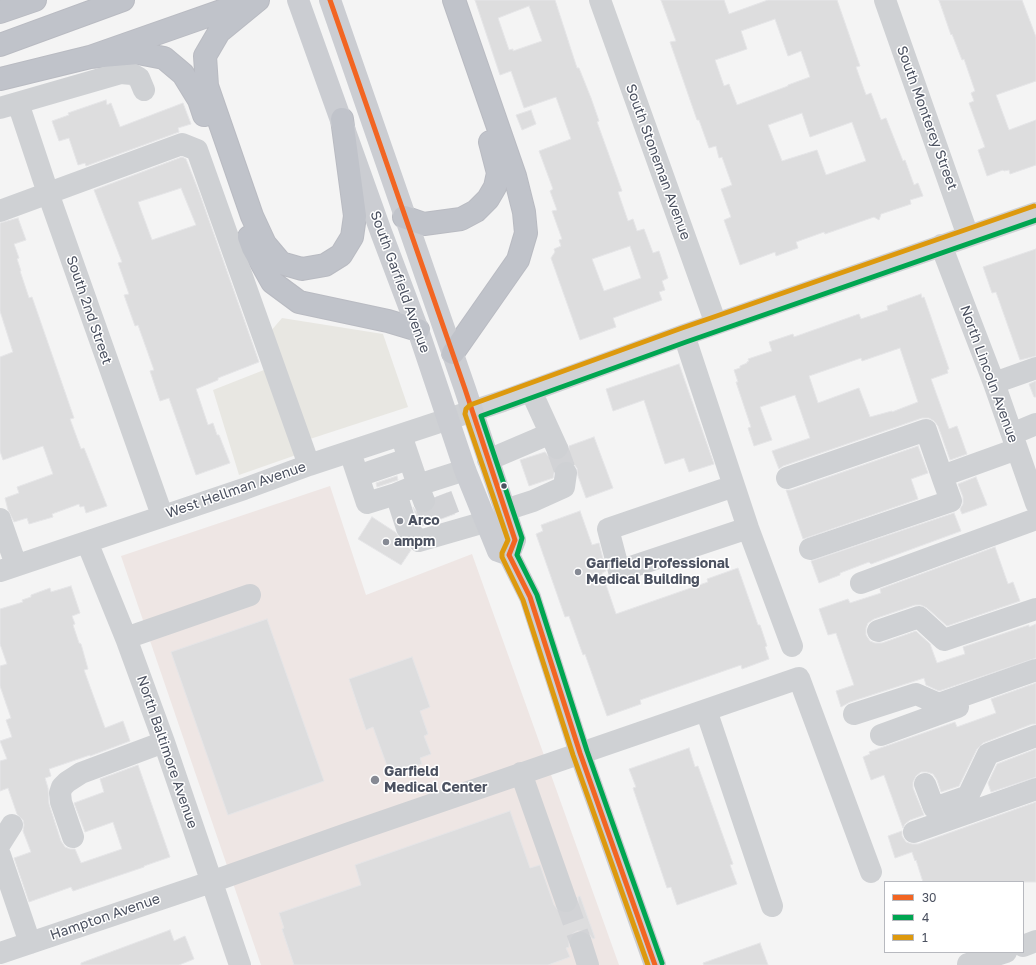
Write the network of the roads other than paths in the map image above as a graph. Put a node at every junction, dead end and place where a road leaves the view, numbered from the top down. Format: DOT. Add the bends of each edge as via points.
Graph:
graph roads {
  1 [pos="34,0"];
  2 [pos="123,0"];
  3 [pos="254,0"];
  4 [pos="258,0"];
  5 [pos="298,0"];
  6 [pos="330,0"];
  7 [pos="442,0"];
  8 [pos="454,0"];
  9 [pos="600,0"];
  10 [pos="885,0"];
  11 [pos="0,12"];
  12 [pos="0,45"];
  13 [pos="90,56"];
  14 [pos="0,79"];
  15 [pos="144,90"];
  16 [pos="9,105"];
  17 [pos="342,119"];
  18 [pos="48,193"];
  19 [pos="0,211"];
  20 [pos="1036,213"];
  21 [pos="404,217"];
  22 [pos="968,236"];
  23 [pos="941,245"];
  24 [pos="716,324"];
  25 [pos="418,330"];
  26 [pos="684,335"];
  27 [pos="453,353"];
  28 [pos="1036,368"];
  29 [pos="994,383"];
  30 [pos="531,391"];
  31 [pos="472,412"];
  32 [pos="449,420"];
  33 [pos="1036,424"];
  34 [pos="401,435"];
  35 [pos="1014,441"];
  36 [pos="350,452"];
  37 [pos="408,459"];
  38 [pos="488,460"];
  39 [pos="309,465"];
  40 [pos="465,470"];
  41 [pos="566,473"];
  42 [pos="358,476"];
  43 [pos="942,476"];
  44 [pos="787,478"];
  45 [pos="734,486"];
  46 [pos="430,490"];
  47 [pos="396,494"];
  48 [pos="1036,506"];
  49 [pos="505,510"];
  50 [pos="162,516"];
  51 [pos="0,519"];
  52 [pos="485,522"];
  53 [pos="748,528"];
  54 [pos="87,542"];
  55 [pos="810,549"];
  56 [pos="509,555"];
  57 [pos="8,568"];
  58 [pos="861,582"];
  59 [pos="250,595"];
  60 [pos="1036,609"];
  61 [pos="878,632"];
  62 [pos="126,638"];
  63 [pos="792,646"];
  64 [pos="1036,670"];
  65 [pos="1036,679"];
  66 [pos="706,710"];
  67 [pos="854,714"];
  68 [pos="880,735"];
  69 [pos="1036,736"];
  70 [pos="164,742"];
  71 [pos="580,753"];
  72 [pos="521,773"];
  73 [pos="925,784"];
  74 [pos="1036,789"];
  75 [pos="12,825"];
  76 [pos="914,832"];
  77 [pos="73,837"];
  78 [pos="0,844"];
  79 [pos="0,855"];
  80 [pos="871,872"];
  81 [pos="211,882"];
  82 [pos="566,901"];
  83 [pos="772,906"];
  84 [pos="1036,941"];
  85 [pos="30,943"];
  86 [pos="581,943"];
  87 [pos="1024,946"];
  88 [pos="0,953"];
  89 [pos="1003,953"];
  90 [pos="968,964"];
  91 [pos="240,965"];
  92 [pos="588,965"];
  93 [pos="655,965"];
  1 -- 11 [label="highway"];
  2 -- 12 [label="highway"];
  3 -- 13 [label="highway"];
  4 -- 17 [label="highway" via="219,32 206,56 207,86 252,216 265,244 281,263 302,270 325,265 341,255 352,237 355,216"];
  5 -- 17 [label="main road, South Garfield Avenue"];
  6 -- 21 [label="main road, South Garfield Avenue"];
  7 -- 21 [label="highway" via="490,141 498,173 495,187 488,199 476,211 461,219 424,224"];
  8 -- 27 [label="highway" via="515,176 524,212 526,233 518,260"];
  9 -- 24 [label="street, South Stoneman Avenue"];
  10 -- 22 [label="street, South Monterey Street"];
  13 -- 14 [label="highway"];
  13 -- 25 [label="highway" via="138,54 164,58 183,74 199,100 253,248 272,282 299,302"];
  15 -- 16 [label="street" via="139,78 121,73"];
  16 -- 18 [label="street, South 2nd Street"];
  17 -- 25 [label="main road, South Garfield Avenue"];
  18 -- 19 [label="street"];
  18 -- 39 [label="street" via="182,144 197,150"];
  18 -- 50 [label="street, South 2nd Street"];
  20 -- 22 [label="street, West Hellman Avenue"];
  21 -- 27 [label="main road, South Garfield Avenue"];
  22 -- 23 [label="street, West Hellman Avenue"];
  23 -- 24 [label="street, West Hellman Avenue"];
  23 -- 29 [label="street, North Lincoln Avenue"];
  24 -- 26 [label="street, West Hellman Avenue"];
  25 -- 32 [label="main road, South Garfield Avenue"];
  26 -- 30 [label="street, West Hellman Avenue"];
  26 -- 45 [label="street"];
  27 -- 31 [label="main road, South Garfield Avenue"];
  28 -- 29 [label="street"];
  29 -- 35 [label="street, North Lincoln Avenue"];
  30 -- 31 [label="street, West Hellman Avenue"];
  30 -- 38 [label="street" via="553,441"];
  31 -- 32 [label="street, West Hellman Avenue"];
  31 -- 38 [label="main road, South Garfield Avenue"];
  32 -- 34 [label="street, West Hellman Avenue"];
  32 -- 40 [label="main road, South Garfield Avenue"];
  33 -- 35 [label="street"];
  34 -- 36 [label="street, West Hellman Avenue"];
  34 -- 37 [label="street"];
  35 -- 43 [label="street"];
  35 -- 48 [label="street, North Lincoln Avenue"];
  36 -- 39 [label="street, West Hellman Avenue"];
  36 -- 42 [label="street"];
  37 -- 42 [label="street"];
  37 -- 46 [label="street"];
  38 -- 49 [label="main road, South Garfield Avenue"];
  39 -- 50 [label="street, West Hellman Avenue"];
  40 -- 46 [label="street"];
  40 -- 52 [label="main road, South Garfield Avenue"];
  41 -- 49 [label="street" via="564,487"];
  42 -- 47 [label="street" via="367,503"];
  43 -- 44 [label="street" via="926,430"];
  43 -- 55 [label="street" via="951,501"];
  45 -- 53 [label="street"];
  45 -- 53 [label="street" via="608,529 619,571"];
  46 -- 47 [label="street"];
  47 -- 52 [label="street" via="407,528 419,541 444,526"];
  48 -- 58 [label="street"];
  49 -- 56 [label="main road, South Garfield Avenue" via="515,540"];
  50 -- 54 [label="street, West Hellman Avenue"];
  51 -- 57 [label="street"];
  52 -- 56 [label="main road, South Garfield Avenue" via="498,551"];
  53 -- 63 [label="street"];
  54 -- 57 [label="street, West Hellman Avenue"];
  54 -- 62 [label="street, North Baltimore Avenue"];
  56 -- 71 [label="main road" via="530,597"];
  59 -- 62 [label="street"];
  60 -- 61 [label="street" via="944,640 919,617"];
  62 -- 70 [label="street, North Baltimore Avenue"];
  64 -- 67 [label="street" via="939,704 916,694"];
  65 -- 68 [label="street"];
  66 -- 71 [label="street"];
  66 -- 80 [label="street" via="799,678"];
  66 -- 83 [label="street"];
  69 -- 73 [label="street" via="988,754 968,796 934,808"];
  70 -- 77 [label="street" via="81,773 62,787 61,802"];
  70 -- 81 [label="street, North Baltimore Avenue"];
  71 -- 72 [label="street"];
  71 -- 93 [label="main road"];
  72 -- 81 [label="street"];
  72 -- 82 [label="street"];
  74 -- 76 [label="street"];
  75 -- 78 [label="street"];
  79 -- 85 [label="street"];
  81 -- 85 [label="street, Hampton Avenue"];
  81 -- 91 [label="street, North Baltimore Avenue"];
  84 -- 87 [label="street"];
  85 -- 88 [label="street, Hampton Avenue"];
  86 -- 92 [label="street"];
  89 -- 90 [label="street"];
}
